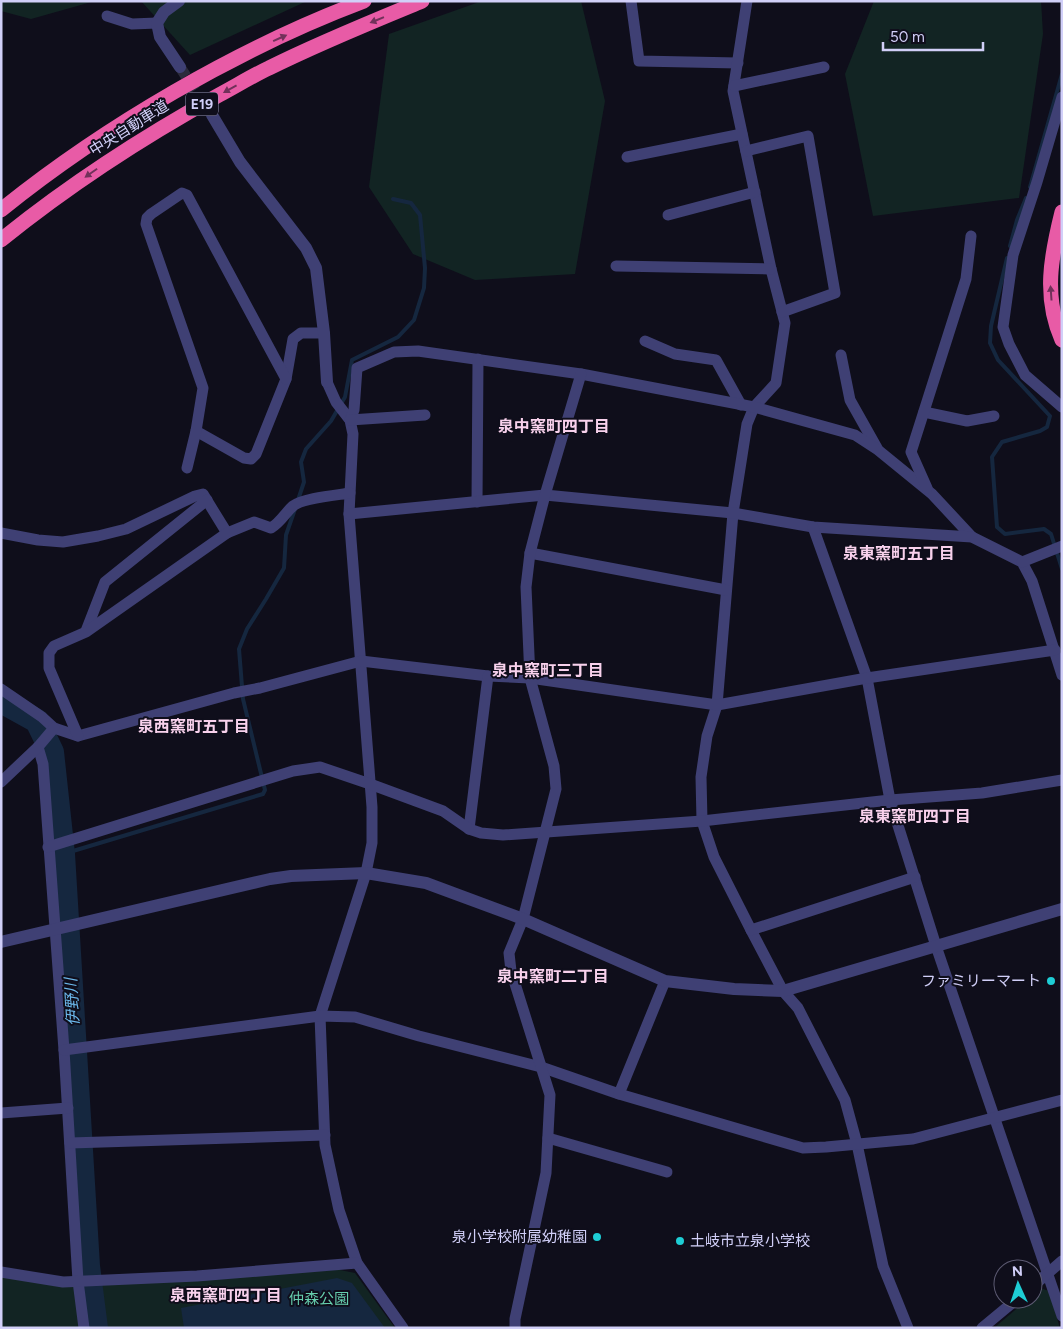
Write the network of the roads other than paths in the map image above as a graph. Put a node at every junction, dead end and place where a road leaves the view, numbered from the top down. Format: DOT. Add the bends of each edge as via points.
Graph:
graph roads {
  1 [pos="179,1"];
  2 [pos="364,1"];
  3 [pos="422,1"];
  4 [pos="631,1"];
  5 [pos="747,1"];
  6 [pos="107,16"];
  7 [pos="157,23"];
  8 [pos="738,63"];
  9 [pos="180,67"];
  10 [pos="824,67"];
  11 [pos="734,86"];
  12 [pos="1062,97"];
  13 [pos="212,116"];
  14 [pos="742,134"];
  15 [pos="746,151"];
  16 [pos="627,157"];
  17 [pos="755,192"];
  18 [pos="1,210"];
  19 [pos="1062,212"];
  20 [pos="668,215"];
  21 [pos="971,236"];
  22 [pos="1,240"];
  23 [pos="616,266"];
  24 [pos="771,269"];
  25 [pos="782,312"];
  26 [pos="324,333"];
  27 [pos="1062,340"];
  28 [pos="645,341"];
  29 [pos="841,355"];
  30 [pos="478,359"];
  31 [pos="581,374"];
  32 [pos="286,379"];
  33 [pos="327,382"];
  34 [pos="741,405"];
  35 [pos="754,407"];
  36 [pos="1062,407"];
  37 [pos="924,412"];
  38 [pos="425,415"];
  39 [pos="347,416"];
  40 [pos="994,416"];
  41 [pos="196,431"];
  42 [pos="878,450"];
  43 [pos="187,468"];
  44 [pos="927,490"];
  45 [pos="350,493"];
  46 [pos="545,495"];
  47 [pos="207,500"];
  48 [pos="478,502"];
  49 [pos="733,513"];
  50 [pos="349,514"];
  51 [pos="813,527"];
  52 [pos="227,533"];
  53 [pos="1,534"];
  54 [pos="972,537"];
  55 [pos="1062,546"];
  56 [pos="530,553"];
  57 [pos="1022,562"];
  58 [pos="726,590"];
  59 [pos="86,632"];
  60 [pos="1055,650"];
  61 [pos="361,661"];
  62 [pos="1062,675"];
  63 [pos="488,676"];
  64 [pos="530,678"];
  65 [pos="867,678"];
  66 [pos="1,689"];
  67 [pos="716,705"];
  68 [pos="54,728"];
  69 [pos="78,736"];
  70 [pos="38,747"];
  71 [pos="1062,780"];
  72 [pos="1,782"];
  73 [pos="370,784"];
  74 [pos="890,800"];
  75 [pos="702,821"];
  76 [pos="469,829"];
  77 [pos="547,832"];
  78 [pos="48,847"];
  79 [pos="366,873"];
  80 [pos="915,877"];
  81 [pos="1062,909"];
  82 [pos="523,919"];
  83 [pos="54,929"];
  84 [pos="750,930"];
  85 [pos="1,942"];
  86 [pos="936,946"];
  87 [pos="665,981"];
  88 [pos="783,991"];
  89 [pos="320,1016"];
  90 [pos="64,1050"];
  91 [pos="541,1067"];
  92 [pos="619,1094"];
  93 [pos="1062,1100"];
  94 [pos="68,1108"];
  95 [pos="1,1113"];
  96 [pos="995,1118"];
  97 [pos="325,1135"];
  98 [pos="548,1138"];
  99 [pos="70,1143"];
  100 [pos="857,1144"];
  101 [pos="667,1172"];
  102 [pos="1062,1261"];
  103 [pos="357,1263"];
  104 [pos="1,1272"];
  105 [pos="1048,1274"];
  106 [pos="1043,1278"];
  107 [pos="78,1281"];
  108 [pos="1005,1309"];
  109 [pos="1062,1316"];
  110 [pos="84,1328"];
  111 [pos="403,1328"];
  112 [pos="515,1328"];
  113 [pos="908,1328"];
  114 [pos="982,1328"];
  1 -- 7 [label="street" via="164,12"];
  18 -- 2 [label="highway, 中央自動車道 / E19, one-way" via="89,146 167,96 256,49"];
  3 -- 22 [label="highway, 中央自動車道 / E19, one-way" via="268,68 180,116 103,165"];
  4 -- 8 [label="street" via="640,61"];
  5 -- 8 [label="street"];
  6 -- 7 [label="street" via="132,24"];
  7 -- 9 [label="street" via="160,37"];
  8 -- 11 [label="street"];
  10 -- 11 [label="street"];
  11 -- 14 [label="street"];
  12 -- 36 [label="street" via="1013,255 1003,327 1008,344 1026,375"];
  13 -- 26 [label="street" via="240,162 306,248 316,268"];
  14 -- 15 [label="street"];
  14 -- 16 [label="street"];
  15 -- 17 [label="street"];
  15 -- 25 [label="street" via="808,136 835,293"];
  17 -- 20 [label="street"];
  17 -- 24 [label="street"];
  27 -- 19 [label="highway, one-way" via="1053,318 1050,289 1052,254"];
  21 -- 37 [label="street" via="966,279"];
  23 -- 24 [label="street"];
  24 -- 25 [label="street"];
  25 -- 35 [label="street" via="785,323 776,383"];
  26 -- 32 [label="street" via="301,333 294,338"];
  26 -- 33 [label="street"];
  28 -- 34 [label="street" via="675,354 716,360"];
  29 -- 42 [label="street" via="850,400"];
  30 -- 31 [label="street"];
  30 -- 39 [label="street" via="418,350 394,352 357,368 354,410"];
  30 -- 48 [label="street"];
  31 -- 34 [label="street"];
  31 -- 46 [label="street"];
  32 -- 41 [label="street" via="256,454 251,459"];
  32 -- 41 [label="street" via="187,195 182,193 151,214 146,224 203,388"];
  33 -- 39 [label="street"];
  34 -- 35 [label="street"];
  35 -- 42 [label="street" via="855,436"];
  35 -- 49 [label="street" via="748,424"];
  37 -- 40 [label="street" via="968,421"];
  37 -- 44 [label="street" via="911,452"];
  38 -- 39 [label="street"];
  39 -- 45 [label="street" via="353,434"];
  41 -- 43 [label="street"];
  42 -- 44 [label="street"];
  44 -- 54 [label="street"];
  45 -- 50 [label="street"];
  45 -- 52 [label="street" via="294,504 271,528 254,522"];
  46 -- 48 [label="street"];
  46 -- 49 [label="street"];
  46 -- 56 [label="street"];
  47 -- 52 [label="street"];
  47 -- 53 [label="street" via="203,494 195,496 126,529 63,542"];
  47 -- 59 [label="street" via="105,582"];
  48 -- 50 [label="street"];
  49 -- 51 [label="street"];
  49 -- 58 [label="street"];
  50 -- 61 [label="street"];
  51 -- 54 [label="street"];
  51 -- 65 [label="street"];
  52 -- 59 [label="street"];
  54 -- 57 [label="street"];
  55 -- 57 [label="street"];
  56 -- 58 [label="street"];
  56 -- 64 [label="street" via="526,587"];
  57 -- 60 [label="street" via="1032,581"];
  58 -- 67 [label="street"];
  59 -- 69 [label="street" via="54,646 49,653 49,668"];
  60 -- 62 [label="street"];
  60 -- 65 [label="street"];
  61 -- 63 [label="street"];
  61 -- 69 [label="street"];
  61 -- 73 [label="street"];
  63 -- 64 [label="street"];
  63 -- 76 [label="street"];
  64 -- 67 [label="street"];
  64 -- 77 [label="street" via="554,766 556,789"];
  65 -- 67 [label="street"];
  65 -- 74 [label="street"];
  66 -- 68 [label="street"];
  67 -- 75 [label="street" via="701,777"];
  68 -- 69 [label="street"];
  68 -- 70 [label="street"];
  70 -- 72 [label="street"];
  70 -- 78 [label="street" via="43,764"];
  71 -- 74 [label="street" via="982,793"];
  73 -- 76 [label="street" via="443,812"];
  73 -- 78 [label="street" via="320,767 293,771"];
  73 -- 79 [label="street" via="372,843"];
  74 -- 75 [label="street"];
  74 -- 80 [label="street"];
  75 -- 77 [label="street"];
  75 -- 84 [label="street" via="714,857"];
  76 -- 77 [label="street" via="503,835"];
  77 -- 82 [label="street"];
  78 -- 83 [label="street"];
  79 -- 82 [label="street" via="426,884"];
  79 -- 83 [label="street" via="270,879"];
  79 -- 89 [label="street"];
  80 -- 84 [label="street"];
  80 -- 86 [label="street"];
  81 -- 86 [label="street"];
  82 -- 87 [label="street"];
  82 -- 91 [label="street" via="509,953 511,971"];
  83 -- 85 [label="street"];
  83 -- 90 [label="street"];
  84 -- 88 [label="street"];
  86 -- 88 [label="street"];
  86 -- 96 [label="street"];
  87 -- 88 [label="street"];
  87 -- 92 [label="street"];
  88 -- 100 [label="street" via="798,1008 837,1082"];
  89 -- 90 [label="street"];
  89 -- 91 [label="street" via="355,1017"];
  89 -- 97 [label="street"];
  90 -- 94 [label="street"];
  91 -- 92 [label="street"];
  91 -- 98 [label="street" via="550,1095"];
  92 -- 100 [label="street" via="803,1148"];
  93 -- 96 [label="street"];
  94 -- 95 [label="street"];
  94 -- 99 [label="street"];
  96 -- 100 [label="street" via="913,1138"];
  96 -- 105 [label="street"];
  97 -- 99 [label="street"];
  97 -- 103 [label="street" via="339,1210"];
  98 -- 101 [label="street"];
  98 -- 112 [label="street" via="546,1173"];
  99 -- 107 [label="street"];
  100 -- 113 [label="street" via="883,1266"];
  102 -- 105 [label="street"];
  103 -- 107 [label="street" via="196,1276"];
  103 -- 111 [label="street"];
  104 -- 107 [label="street" via="63,1282"];
  105 -- 106 [label="street"];
  105 -- 109 [label="street"];
  107 -- 110 [label="street"];
  108 -- 114 [label="street"];
}
